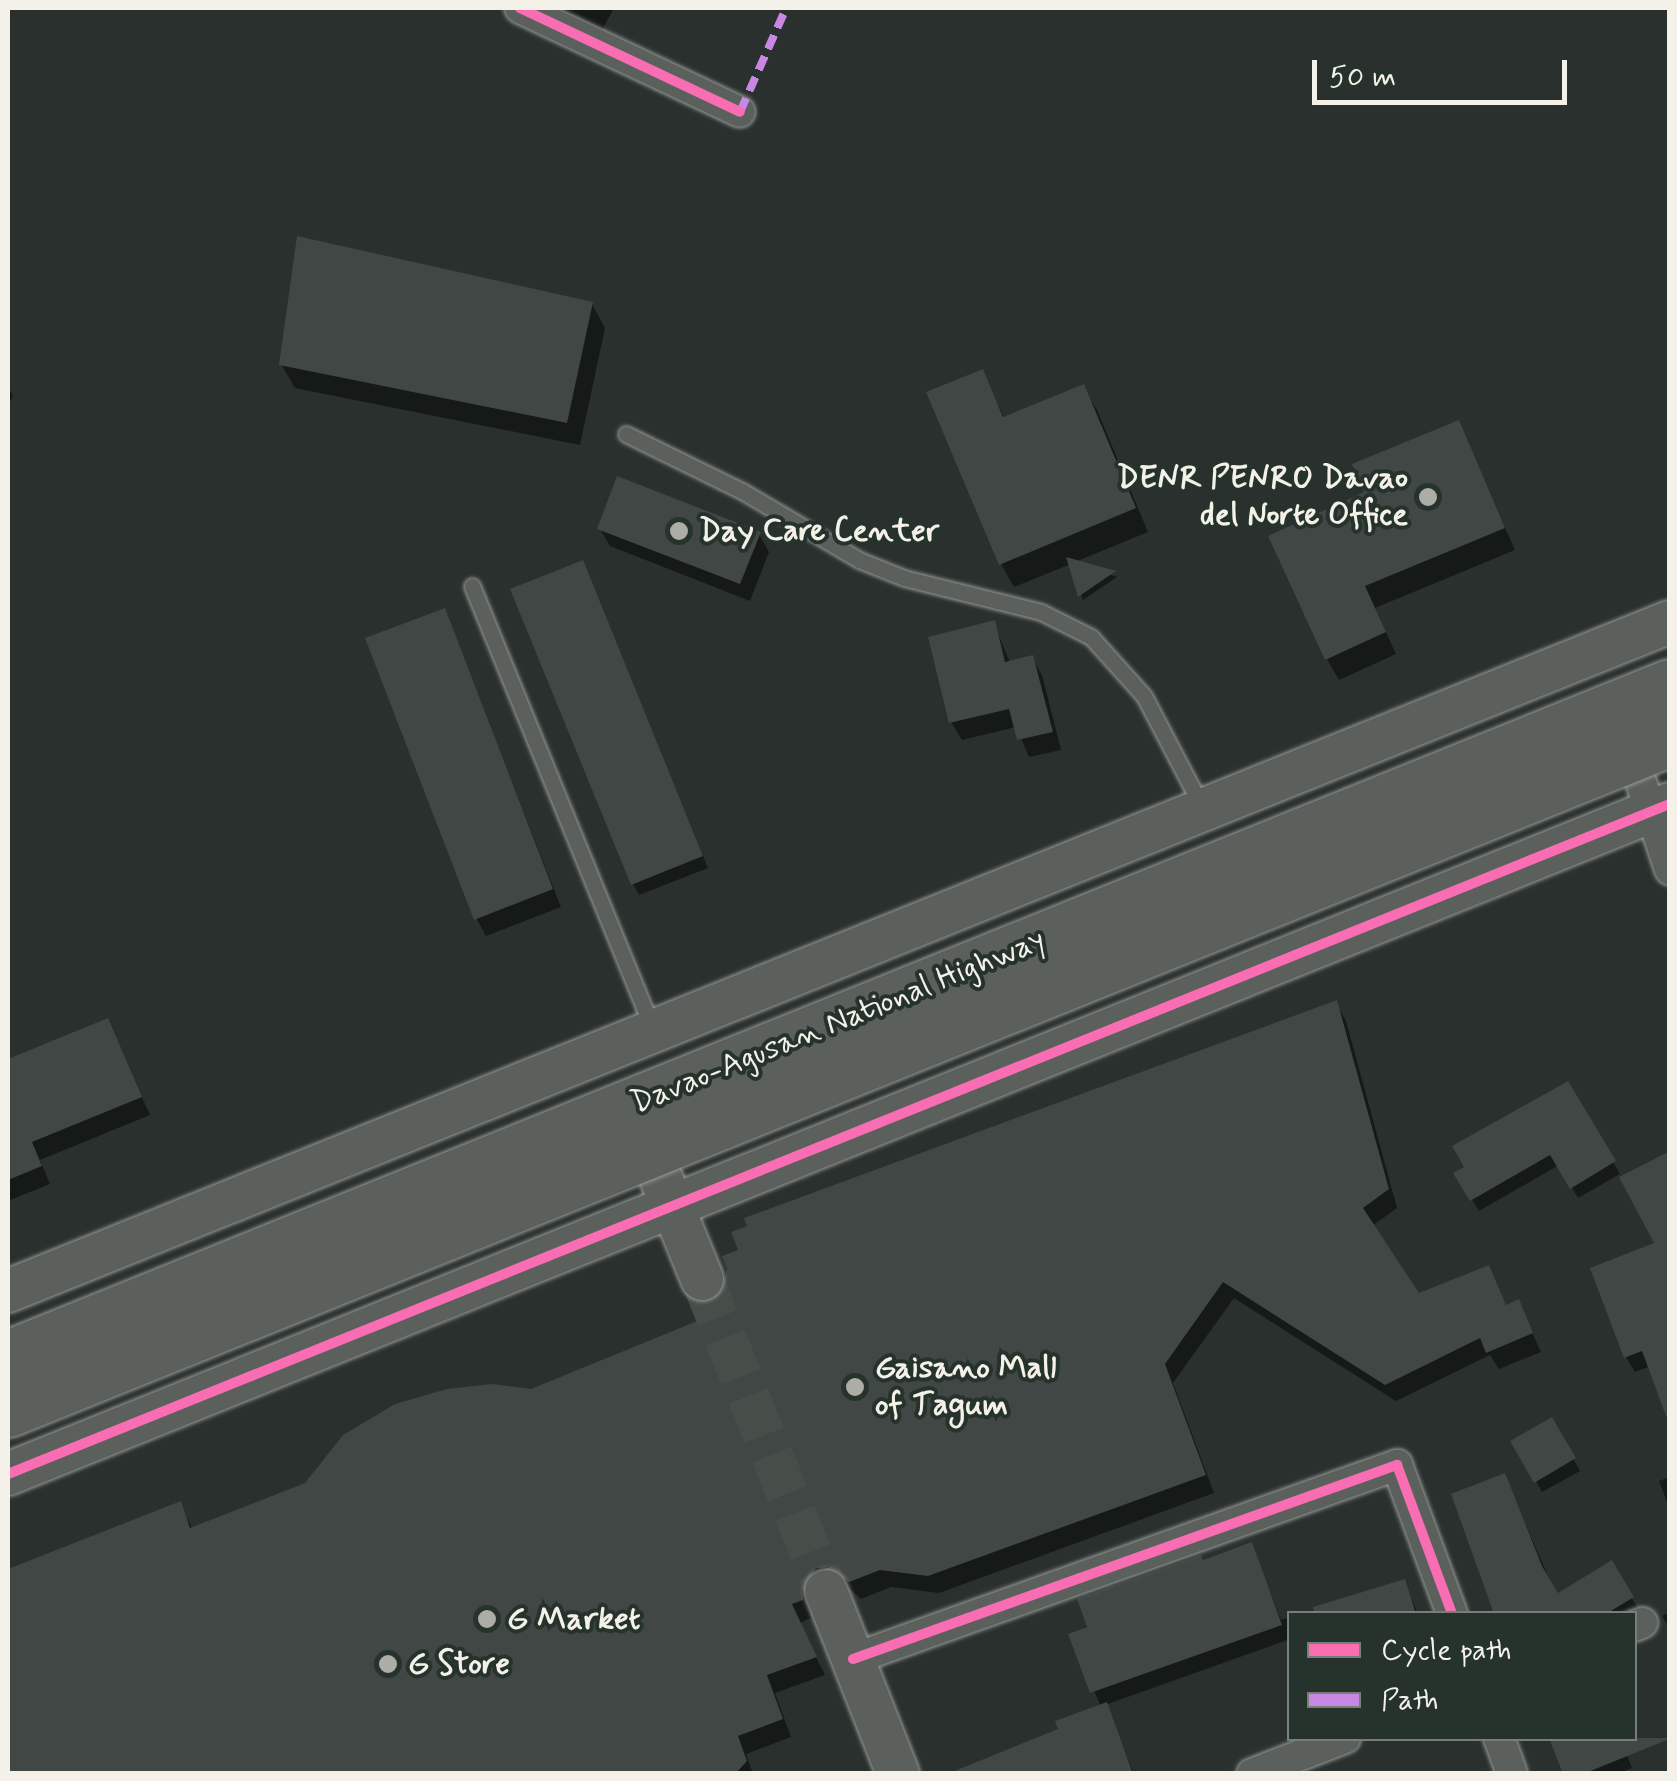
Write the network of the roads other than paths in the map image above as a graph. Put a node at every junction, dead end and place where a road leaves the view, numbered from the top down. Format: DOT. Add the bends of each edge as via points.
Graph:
graph roads {
  1 [pos="520,8"];
  2 [pos="740,112"];
  3 [pos="626,434"];
  4 [pos="472,586"];
  5 [pos="1670,622"];
  6 [pos="1670,687"];
  7 [pos="1653,754"];
  8 [pos="1661,807"];
  9 [pos="1203,809"];
  10 [pos="1670,870"];
  11 [pos="653,1031"];
  12 [pos="656,1166"];
  13 [pos="672,1206"];
  14 [pos="702,1278"];
  15 [pos="8,1292"];
  16 [pos="8,1358"];
  17 [pos="8,1408"];
  18 [pos="10,1471"];
  19 [pos="826,1591"];
  20 [pos="1451,1611"];
  21 [pos="853,1659"];
  22 [pos="1337,1741"];
  23 [pos="1500,1741"];
  24 [pos="898,1774"];
  25 [pos="1252,1774"];
  26 [pos="1512,1774"];
  1 -- 2 [label="street"];
  3 -- 9 [label="lane" via="742,491 859,560 1040,612 1092,637 1144,696"];
  4 -- 11 [label="lane"];
  5 -- 9 [label="street"];
  6 -- 16 [label="highway, Davao-Agusan National Highway, bridge"];
  7 -- 8 [label="street"];
  7 -- 17 [label="highway, Davao-Agusan National Highway, bridge"];
  8 -- 10 [label="street"];
  8 -- 13 [label="street"];
  9 -- 11 [label="street"];
  11 -- 15 [label="street"];
  12 -- 13 [label="street"];
  13 -- 14 [label="street"];
  13 -- 18 [label="street"];
  19 -- 21 [label="street"];
  20 -- 21 [label="street" via="1397,1465"];
  21 -- 24 [label="street"];
  22 -- 25 [label="street"];
  23 -- 26 [label="street"];
}
